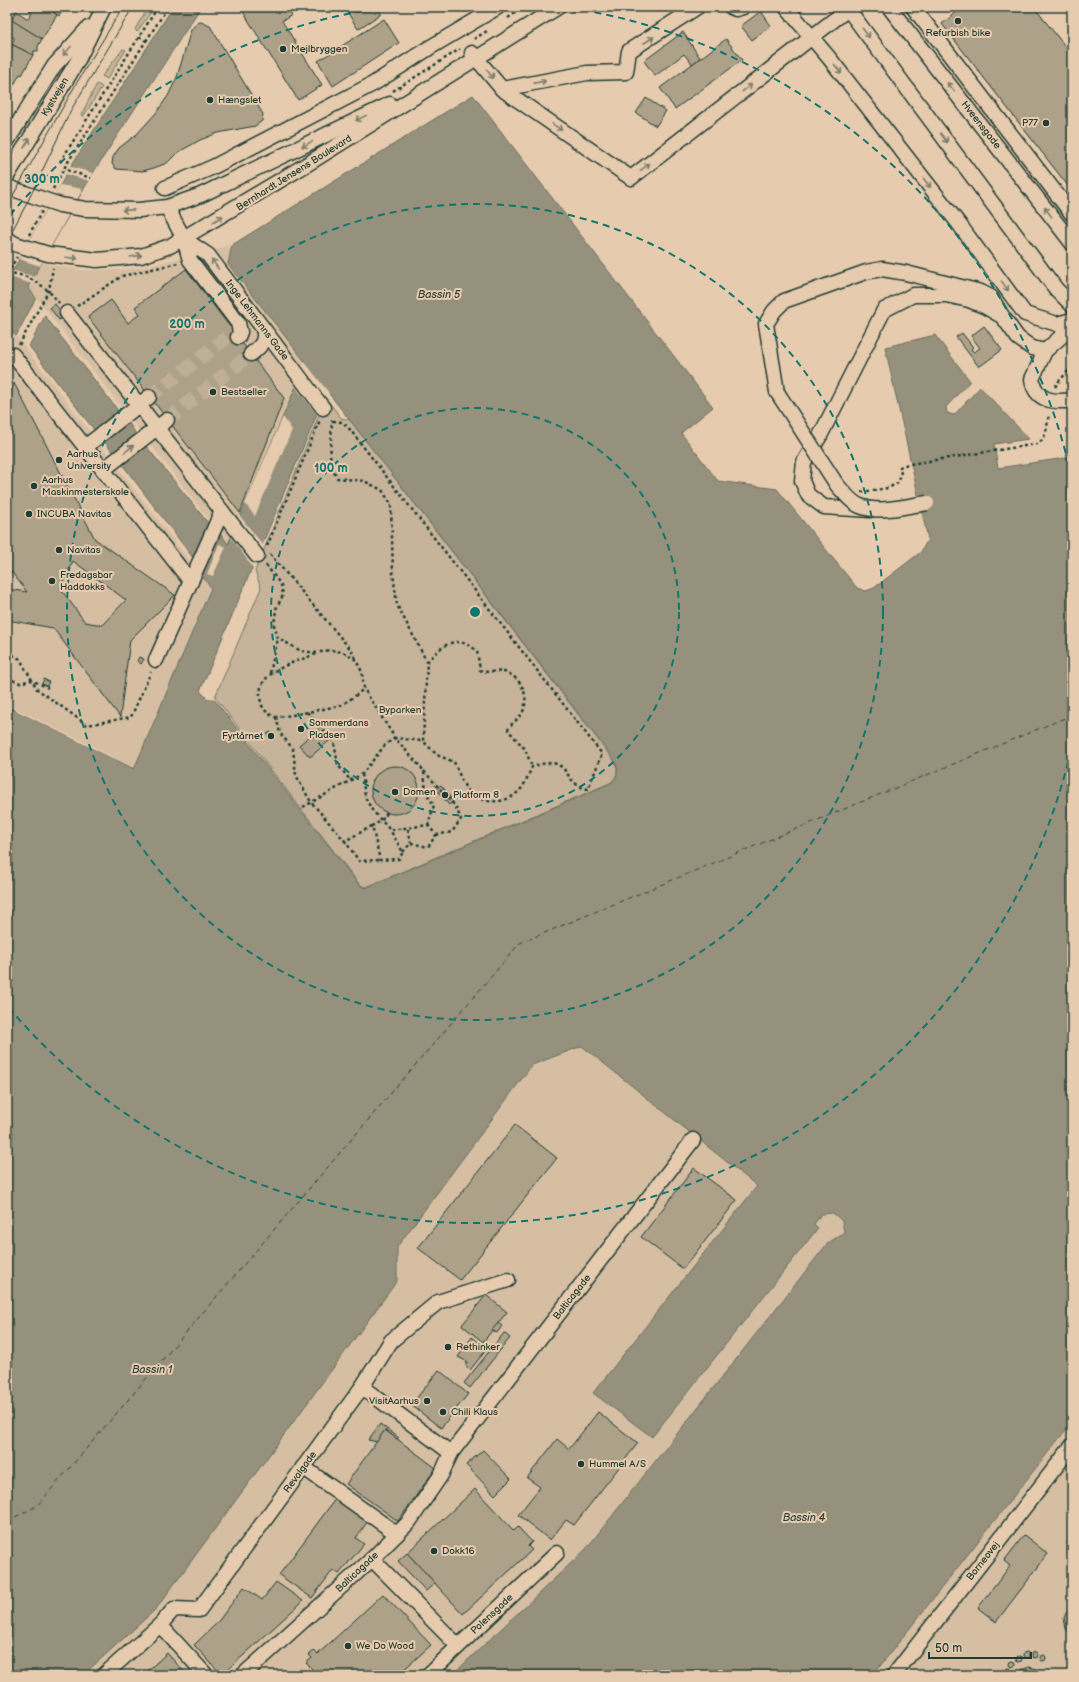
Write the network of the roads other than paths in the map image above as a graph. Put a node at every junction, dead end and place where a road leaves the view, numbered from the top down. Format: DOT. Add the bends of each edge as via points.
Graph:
graph roads {
  1 [pos="498,7"];
  2 [pos="542,7"];
  3 [pos="558,7"];
  4 [pos="697,7"];
  5 [pos="732,7"];
  6 [pos="743,7"];
  7 [pos="786,7"];
  8 [pos="889,7"];
  9 [pos="913,7"];
  10 [pos="102,11"];
  11 [pos="812,37"];
  12 [pos="474,56"];
  13 [pos="502,89"];
  14 [pos="7,141"];
  15 [pos="7,176"];
  16 [pos="7,187"];
  17 [pos="165,188"];
  18 [pos="167,207"];
  19 [pos="1072,214"];
  20 [pos="7,239"];
  21 [pos="184,239"];
  22 [pos="1072,243"];
  23 [pos="935,280"];
  24 [pos="946,296"];
  25 [pos="1072,305"];
  26 [pos="67,313"];
  27 [pos="1002,317"];
  28 [pos="1072,320"];
  29 [pos="1072,327"];
  30 [pos="263,329"];
  31 [pos="237,332"];
  32 [pos="249,351"];
  33 [pos="1045,351"];
  34 [pos="13,355"];
  35 [pos="1072,400"];
  36 [pos="144,401"];
  37 [pos="324,409"];
  38 [pos="162,424"];
  39 [pos="86,447"];
  40 [pos="103,470"];
  41 [pos="222,511"];
  42 [pos="258,556"];
  43 [pos="191,582"];
  44 [pos="156,660"];
  45 [pos="693,1140"];
  46 [pos="508,1280"];
  47 [pos="362,1386"];
  48 [pos="1072,1446"];
  49 [pos="451,1453"];
  50 [pos="303,1467"];
  51 [pos="397,1534"];
  52 [pos="557,1553"];
  53 [pos="372,1559"];
  54 [pos="160,1625"];
  55 [pos="458,1646"];
  56 [pos="104,1675"];
  57 [pos="206,1675"];
  58 [pos="243,1675"];
  59 [pos="428,1675"];
  60 [pos="894,1675"];
  1 -- 17 [label="street" via="373,84 213,167"];
  2 -- 12 [label="street, Bernhardt Jensens Boulevard"];
  3 -- 12 [label="street, Bernhardt Jensens Boulevard"];
  13 -- 4 [label="street, one-way" via="587,73 626,72 630,52"];
  5 -- 6 [label="street"];
  7 -- 11 [label="street"];
  22 -- 8 [label="street, Hveensgade, one-way"];
  9 -- 19 [label="street, Hveensgade"];
  10 -- 14 [label="street, Kystvejen, one-way" via="54,66"];
  15 -- 10 [label="street, Kystvejen, one-way" via="77,62"];
  13 -- 11 [label="street, one-way" via="631,178"];
  11 -- 25 [label="street, one-way" via="848,9 1056,289"];
  11 -- 28 [label="street, one-way" via="959,224 1026,314 1057,324"];
  12 -- 13 [label="street, one-way"];
  12 -- 18 [label="street, Bernhardt Jensens Boulevard, one-way" via="396,101 201,195"];
  21 -- 12 [label="street, Bernhardt Jensens Boulevard, one-way"];
  18 -- 16 [label="street, Bernhardt Jensens Boulevard, one-way" via="116,210 74,207"];
  18 -- 21 [label="street, Inge Lehmanns Gade"];
  20 -- 21 [label="street, Bernhardt Jensens Boulevard, one-way" via="23,247 80,259 119,259 156,251"];
  30 -- 21 [label="street, Inge Lehmanns Gade, one-way" via="208,255"];
  21 -- 31 [label="street, Inge Lehmanns Gade" via="190,260"];
  23 -- 24 [label="street"];
  23 -- 24 [label="street, bridge" via="882,269 871,271 784,301 766,324 777,392 837,485 849,499 859,506 883,509 927,503 879,511 824,507 808,495 802,481 804,462 821,434 884,310 912,295"];
  23 -- 27 [label="street" via="991,297"];
  24 -- 27 [label="street" via="979,304"];
  26 -- 36 [label="street"];
  27 -- 33 [label="street" via="1018,338 1032,348"];
  29 -- 33 [label="street"];
  30 -- 32 [label="street" via="265,334 262,344"];
  30 -- 37 [label="street, Inge Lehmanns Gade"];
  33 -- 35 [label="street" via="1033,373 1033,386 1040,396 1052,401"];
  34 -- 39 [label="street"];
  36 -- 38 [label="street"];
  36 -- 39 [label="street"];
  40 -- 38 [label="street, one-way"];
  38 -- 41 [label="street"];
  39 -- 40 [label="street"];
  40 -- 43 [label="street"];
  41 -- 42 [label="street"];
  41 -- 43 [label="street"];
  43 -- 44 [label="street"];
  45 -- 49 [label="street, Balticagade"];
  46 -- 47 [label="street, Revalgade" via="438,1302 391,1341"];
  47 -- 49 [label="street"];
  47 -- 50 [label="street, Revalgade"];
  48 -- 60 [label="street, Borneovej"];
  49 -- 51 [label="street, Balticagade" via="441,1475 409,1522"];
  50 -- 51 [label="street"];
  50 -- 54 [label="street, Revalgade" via="199,1610 174,1609"];
  51 -- 53 [label="street, Balticagade"];
  52 -- 55 [label="street, Polensgade"];
  53 -- 55 [label="street"];
  53 -- 58 [label="street, Balticagade"];
  54 -- 56 [label="street, Revalgade"];
  54 -- 57 [label="street"];
  55 -- 59 [label="street, Polensgade"];
}
